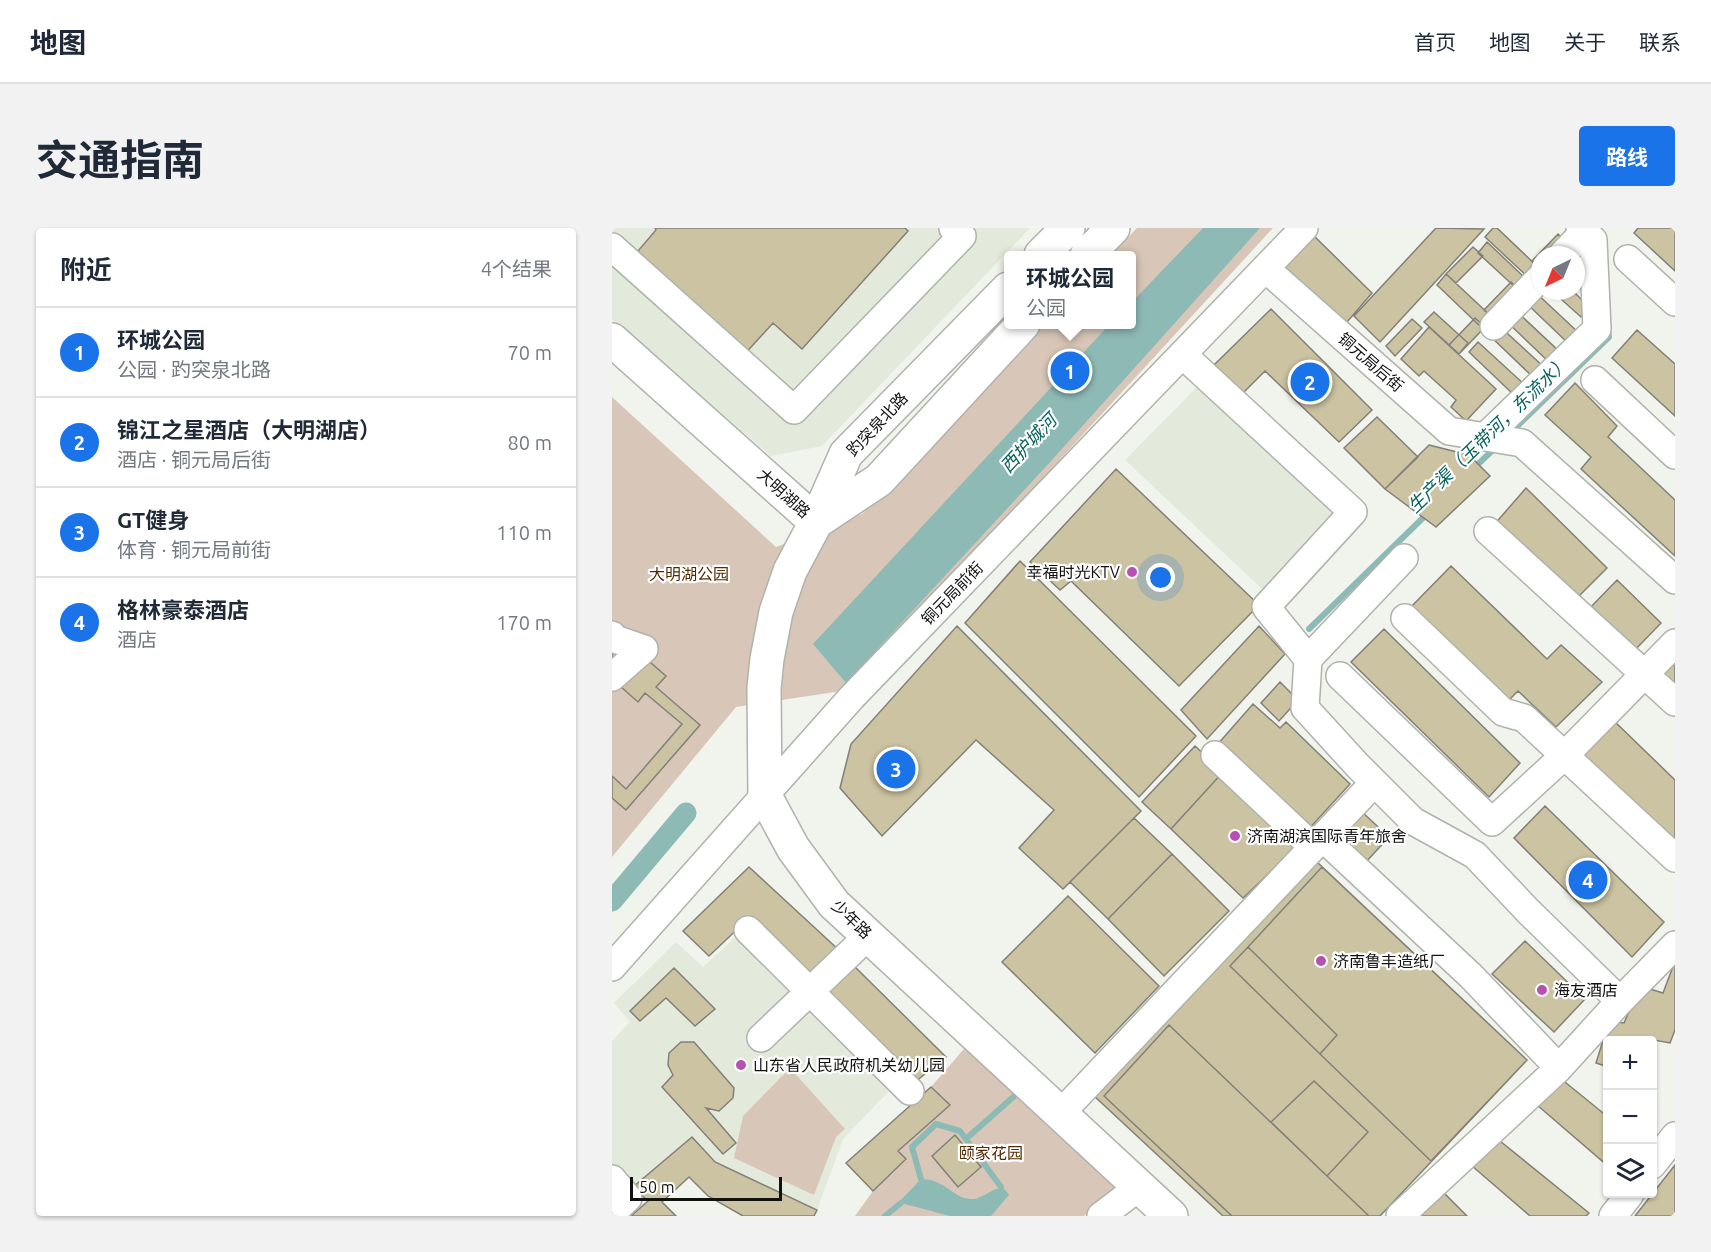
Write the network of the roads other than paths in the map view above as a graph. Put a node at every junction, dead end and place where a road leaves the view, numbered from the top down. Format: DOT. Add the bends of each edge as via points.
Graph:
graph roads {
  1 [pos="1068,228"];
  2 [pos="1113,228"];
  3 [pos="1304,228"];
  4 [pos="1582,230"];
  5 [pos="961,231"];
  6 [pos="1569,246"];
  7 [pos="612,247"];
  8 [pos="1045,251"];
  9 [pos="1091,251"];
  10 [pos="1628,259"];
  11 [pos="1266,269"];
  12 [pos="1531,287"];
  13 [pos="1004,293"];
  14 [pos="1675,302"];
  15 [pos="1494,326"];
  16 [pos="1018,329"];
  17 [pos="612,340"];
  18 [pos="1182,355"];
  19 [pos="612,364"];
  20 [pos="1595,380"];
  21 [pos="1486,436"];
  22 [pos="1675,455"];
  23 [pos="816,522"];
  24 [pos="1488,531"];
  25 [pos="1404,558"];
  26 [pos="1675,580"];
  27 [pos="1406,618"];
  28 [pos="612,635"];
  29 [pos="1675,643"];
  30 [pos="1308,659"];
  31 [pos="1644,673"];
  32 [pos="1340,676"];
  33 [pos="612,677"];
  34 [pos="1675,702"];
  35 [pos="1215,755"];
  36 [pos="1565,755"];
  37 [pos="1374,783"];
  38 [pos="765,796"];
  39 [pos="1317,842"];
  40 [pos="1675,858"];
  41 [pos="748,930"];
  42 [pos="868,936"];
  43 [pos="1675,945"];
  44 [pos="612,967"];
  45 [pos="809,991"];
  46 [pos="1620,1001"];
  47 [pos="761,1038"];
  48 [pos="1559,1068"];
  49 [pos="910,1091"];
  50 [pos="1060,1114"];
  51 [pos="1675,1136"];
  52 [pos="1657,1160"];
  53 [pos="612,1179"];
  54 [pos="1627,1198"];
  55 [pos="1148,1204"];
  56 [pos="612,1213"];
  57 [pos="1101,1216"];
  58 [pos="1400,1216"];
  59 [pos="1612,1216"];
  1 -- 8 [label="main road"];
  2 -- 9 [label="main road"];
  3 -- 11 [label="street, 铜元局前街"];
  4 -- 6 [label="street"];
  4 -- 21 [label="street" via="1593,240 1597,329"];
  5 -- 7 [label="street" via="794,410"];
  10 -- 14 [label="street"];
  11 -- 18 [label="street, 铜元局前街"];
  11 -- 21 [label="street, 铜元局后街" via="1449,431"];
  12 -- 15 [label="street"];
  13 -- 23 [label="main road, 趵突泉北路" via="846,454"];
  16 -- 23 [label="main road" via="879,480"];
  17 -- 23 [label="main road, 大明湖路"];
  18 -- 30 [label="street" via="1353,512 1266,607"];
  18 -- 38 [label="street, 铜元局前街" via="852,697"];
  19 -- 23 [label="main road, 大明湖路" via="752,491"];
  20 -- 22 [label="street"];
  21 -- 26 [label="street, 铜元局后街" via="1522,443"];
  23 -- 38 [label="main road, 少年路" via="790,571 771,635 764,688"];
  24 -- 31 [label="street"];
  25 -- 30 [label="street"];
  27 -- 36 [label="street" via="1503,712 1524,718"];
  28 -- 33 [label="street" via="644,649"];
  29 -- 31 [label="street"];
  30 -- 37 [label="street" via="1305,708"];
  31 -- 34 [label="street"];
  31 -- 36 [label="street"];
  32 -- 36 [label="street" via="1492,822"];
  35 -- 39 [label="street"];
  36 -- 40 [label="street"];
  37 -- 39 [label="street"];
  37 -- 46 [label="street" via="1413,821 1475,855"];
  38 -- 42 [label="main road, 少年路" via="793,848 834,904"];
  38 -- 44 [label="street, 铜元局前街"];
  39 -- 48 [label="street" via="1471,976"];
  39 -- 50 [label="street"];
  41 -- 45 [label="street"];
  42 -- 45 [label="street"];
  42 -- 50 [label="main road, 少年路"];
  43 -- 46 [label="street"];
  45 -- 47 [label="street"];
  45 -- 49 [label="street"];
  46 -- 48 [label="street"];
  48 -- 58 [label="street"];
  50 -- 55 [label="main road, 少年路"];
  51 -- 52 [label="street"];
  53 -- 56 [label="street" via="628,1198"];
  54 -- 59 [label="street"];
  55 -- 57 [label="street"];
}
